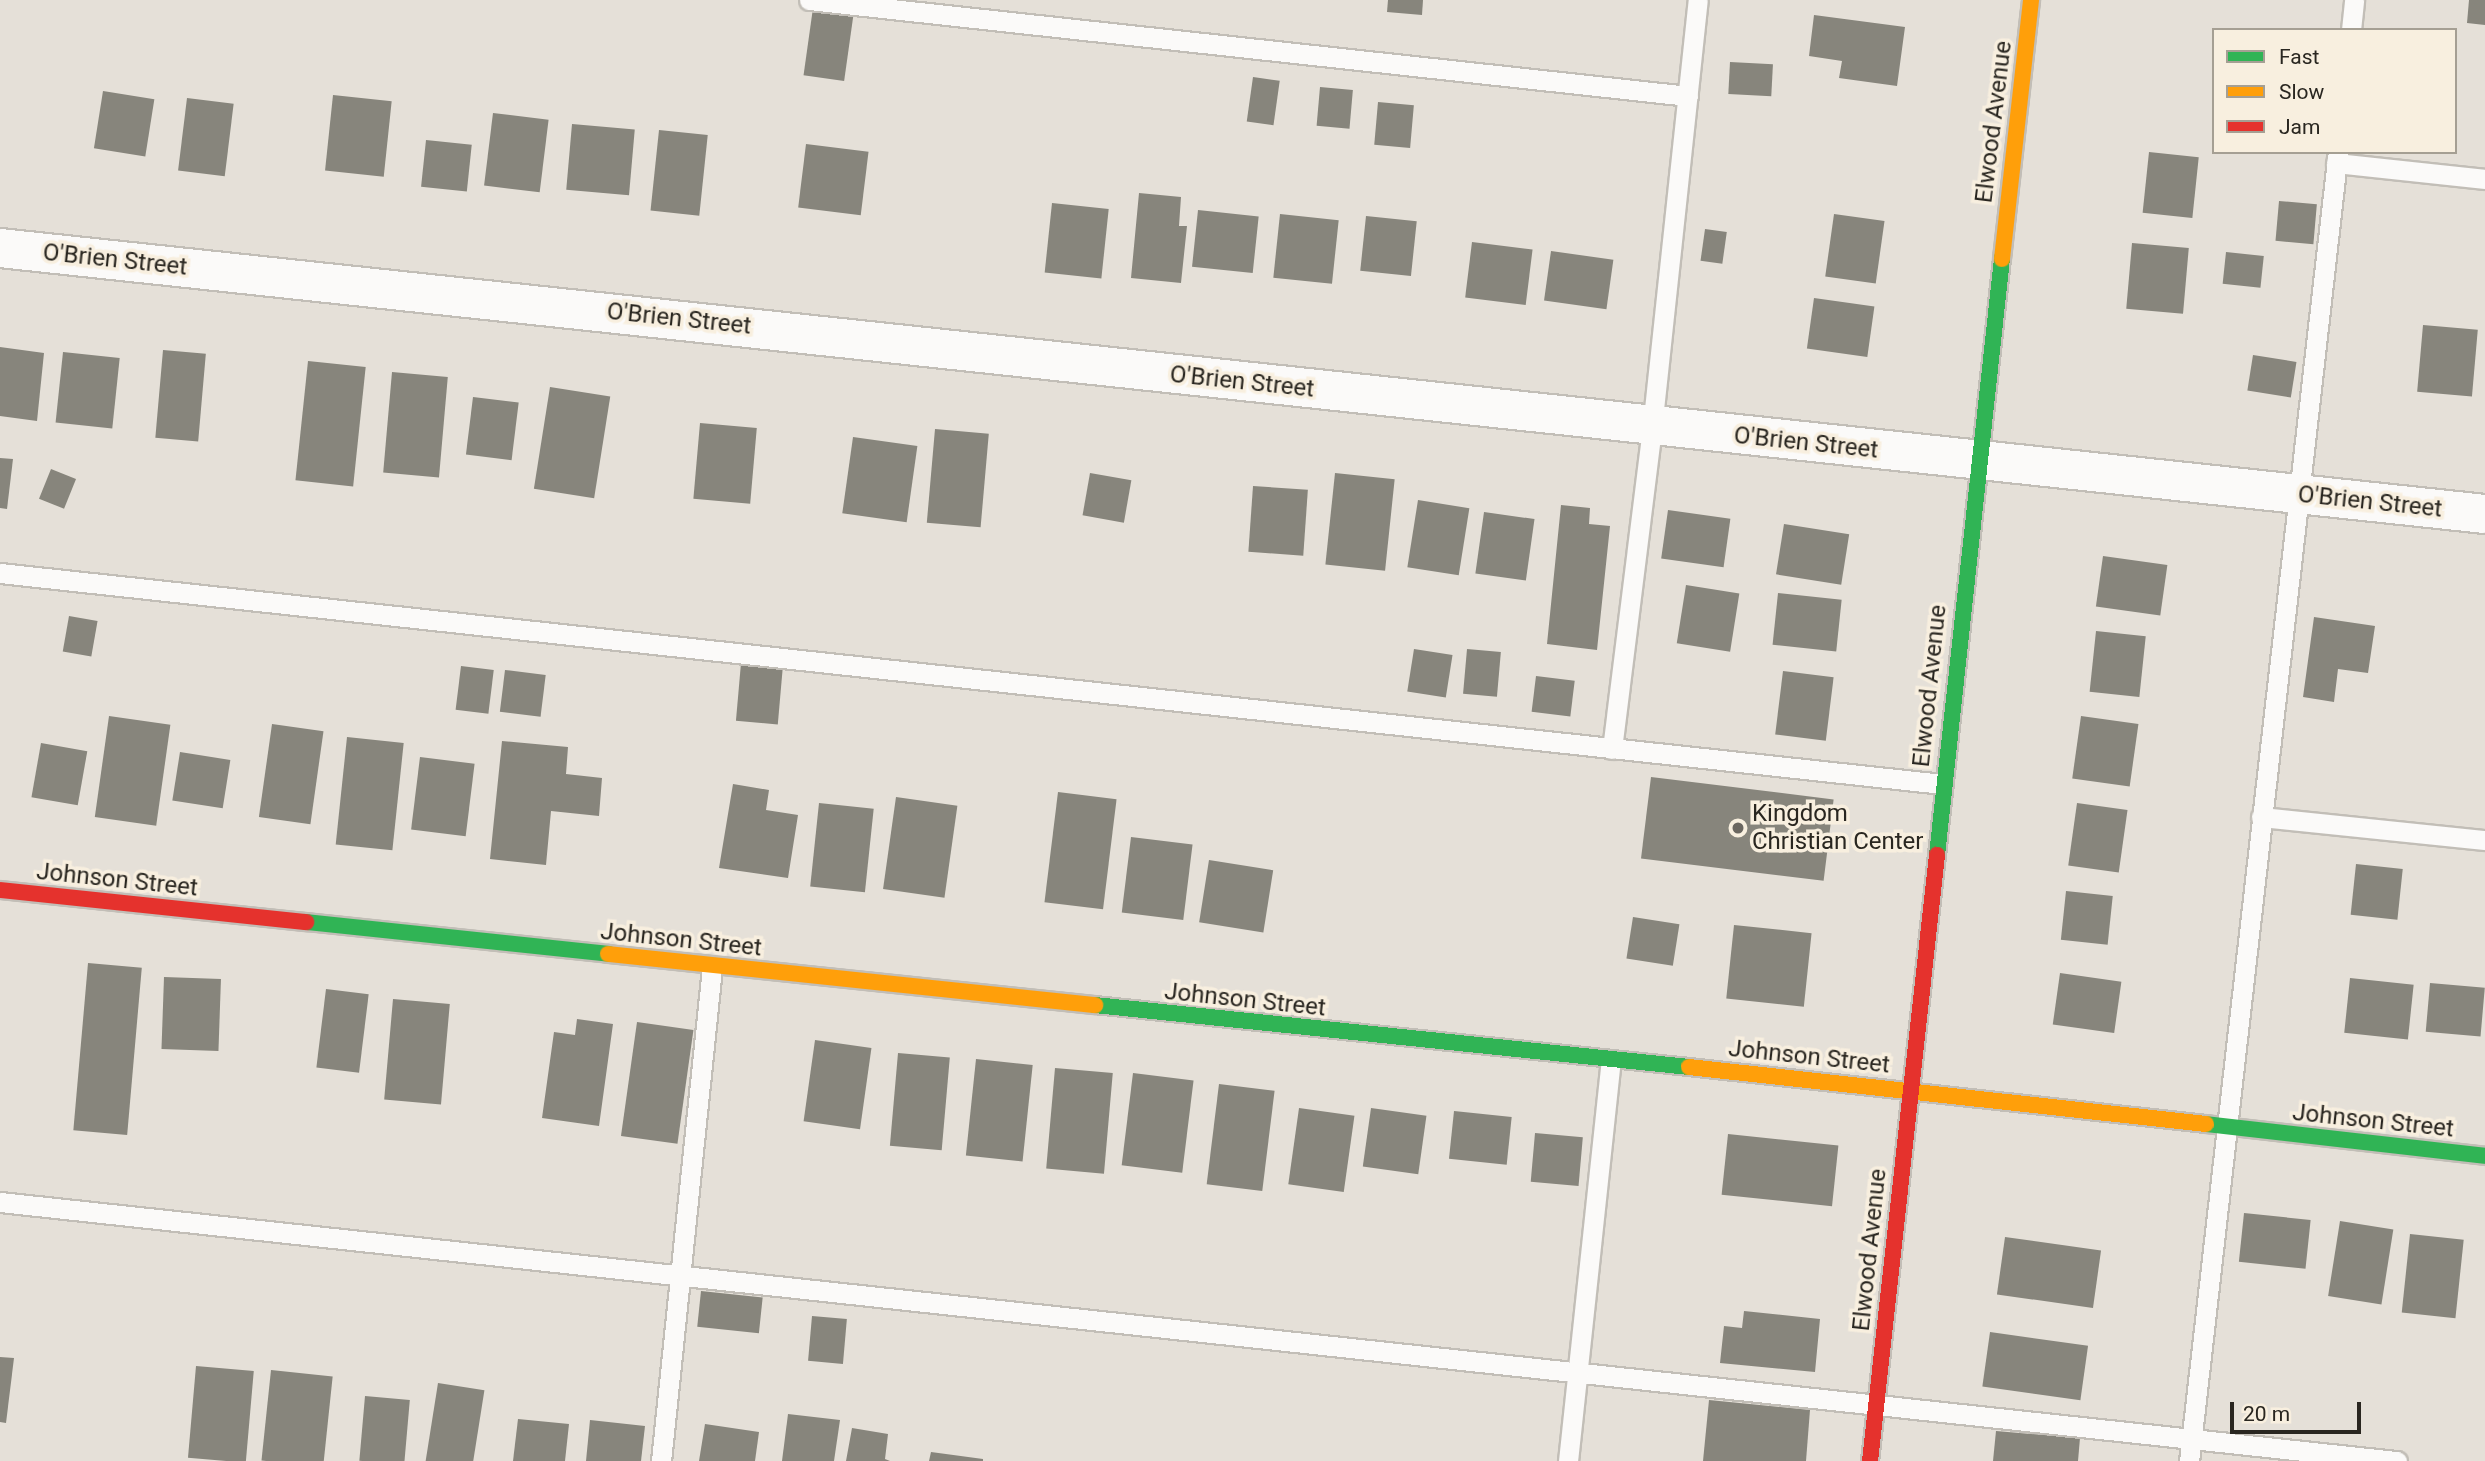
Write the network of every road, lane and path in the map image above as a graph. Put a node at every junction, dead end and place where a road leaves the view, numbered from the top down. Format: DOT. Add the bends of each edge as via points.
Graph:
graph roads {
  1 [pos="809,0"];
  2 [pos="1698,0"];
  3 [pos="2031,0"];
  4 [pos="2354,0"];
  5 [pos="2351,28"];
  6 [pos="1688,96"];
  7 [pos="2337,158"];
  8 [pos="2485,179"];
  9 [pos="0,247"];
  10 [pos="1652,428"];
  11 [pos="1978,460"];
  12 [pos="2301,495"];
  13 [pos="2485,514"];
  14 [pos="0,573"];
  15 [pos="1612,749"];
  16 [pos="1941,784"];
  17 [pos="2261,817"];
  18 [pos="2485,840"];
  19 [pos="0,890"];
  20 [pos="712,967"];
  21 [pos="1611,1060"];
  22 [pos="1910,1090"];
  23 [pos="2224,1128"];
  24 [pos="2485,1156"];
  25 [pos="0,1202"];
  26 [pos="679,1274"];
  27 [pos="1578,1374"];
  28 [pos="1876,1405"];
  29 [pos="2191,1438"];
  30 [pos="661,1461"];
  31 [pos="1568,1461"];
  32 [pos="1870,1461"];
  33 [pos="2189,1461"];
  34 [pos="2398,1461"];
  1 -- 6 [label="lane"];
  2 -- 6 [label="lane"];
  3 -- 11 [label="street, Elwood Avenue"];
  4 -- 5 [label="lane"];
  6 -- 10 [label="lane"];
  7 -- 8 [label="lane"];
  7 -- 12 [label="lane"];
  9 -- 10 [label="street, O'Brien Street"];
  10 -- 11 [label="street, O'Brien Street"];
  10 -- 15 [label="lane"];
  11 -- 12 [label="street, O'Brien Street"];
  11 -- 16 [label="street, Elwood Avenue"];
  12 -- 13 [label="street, O'Brien Street"];
  12 -- 17 [label="lane"];
  14 -- 15 [label="lane"];
  15 -- 16 [label="lane"];
  16 -- 22 [label="street, Elwood Avenue"];
  17 -- 18 [label="lane"];
  17 -- 23 [label="lane"];
  19 -- 20 [label="street, Johnson Street"];
  20 -- 21 [label="street, Johnson Street"];
  20 -- 26 [label="lane"];
  21 -- 22 [label="street, Johnson Street"];
  21 -- 27 [label="lane"];
  22 -- 23 [label="street, Johnson Street"];
  22 -- 28 [label="street, Elwood Avenue"];
  23 -- 24 [label="street, Johnson Street"];
  23 -- 29 [label="lane"];
  25 -- 26 [label="lane"];
  26 -- 27 [label="lane"];
  26 -- 30 [label="lane"];
  27 -- 28 [label="lane"];
  27 -- 31 [label="lane"];
  28 -- 29 [label="lane"];
  28 -- 32 [label="street, Elwood Avenue"];
  29 -- 33 [label="lane"];
  29 -- 34 [label="lane"];
}
